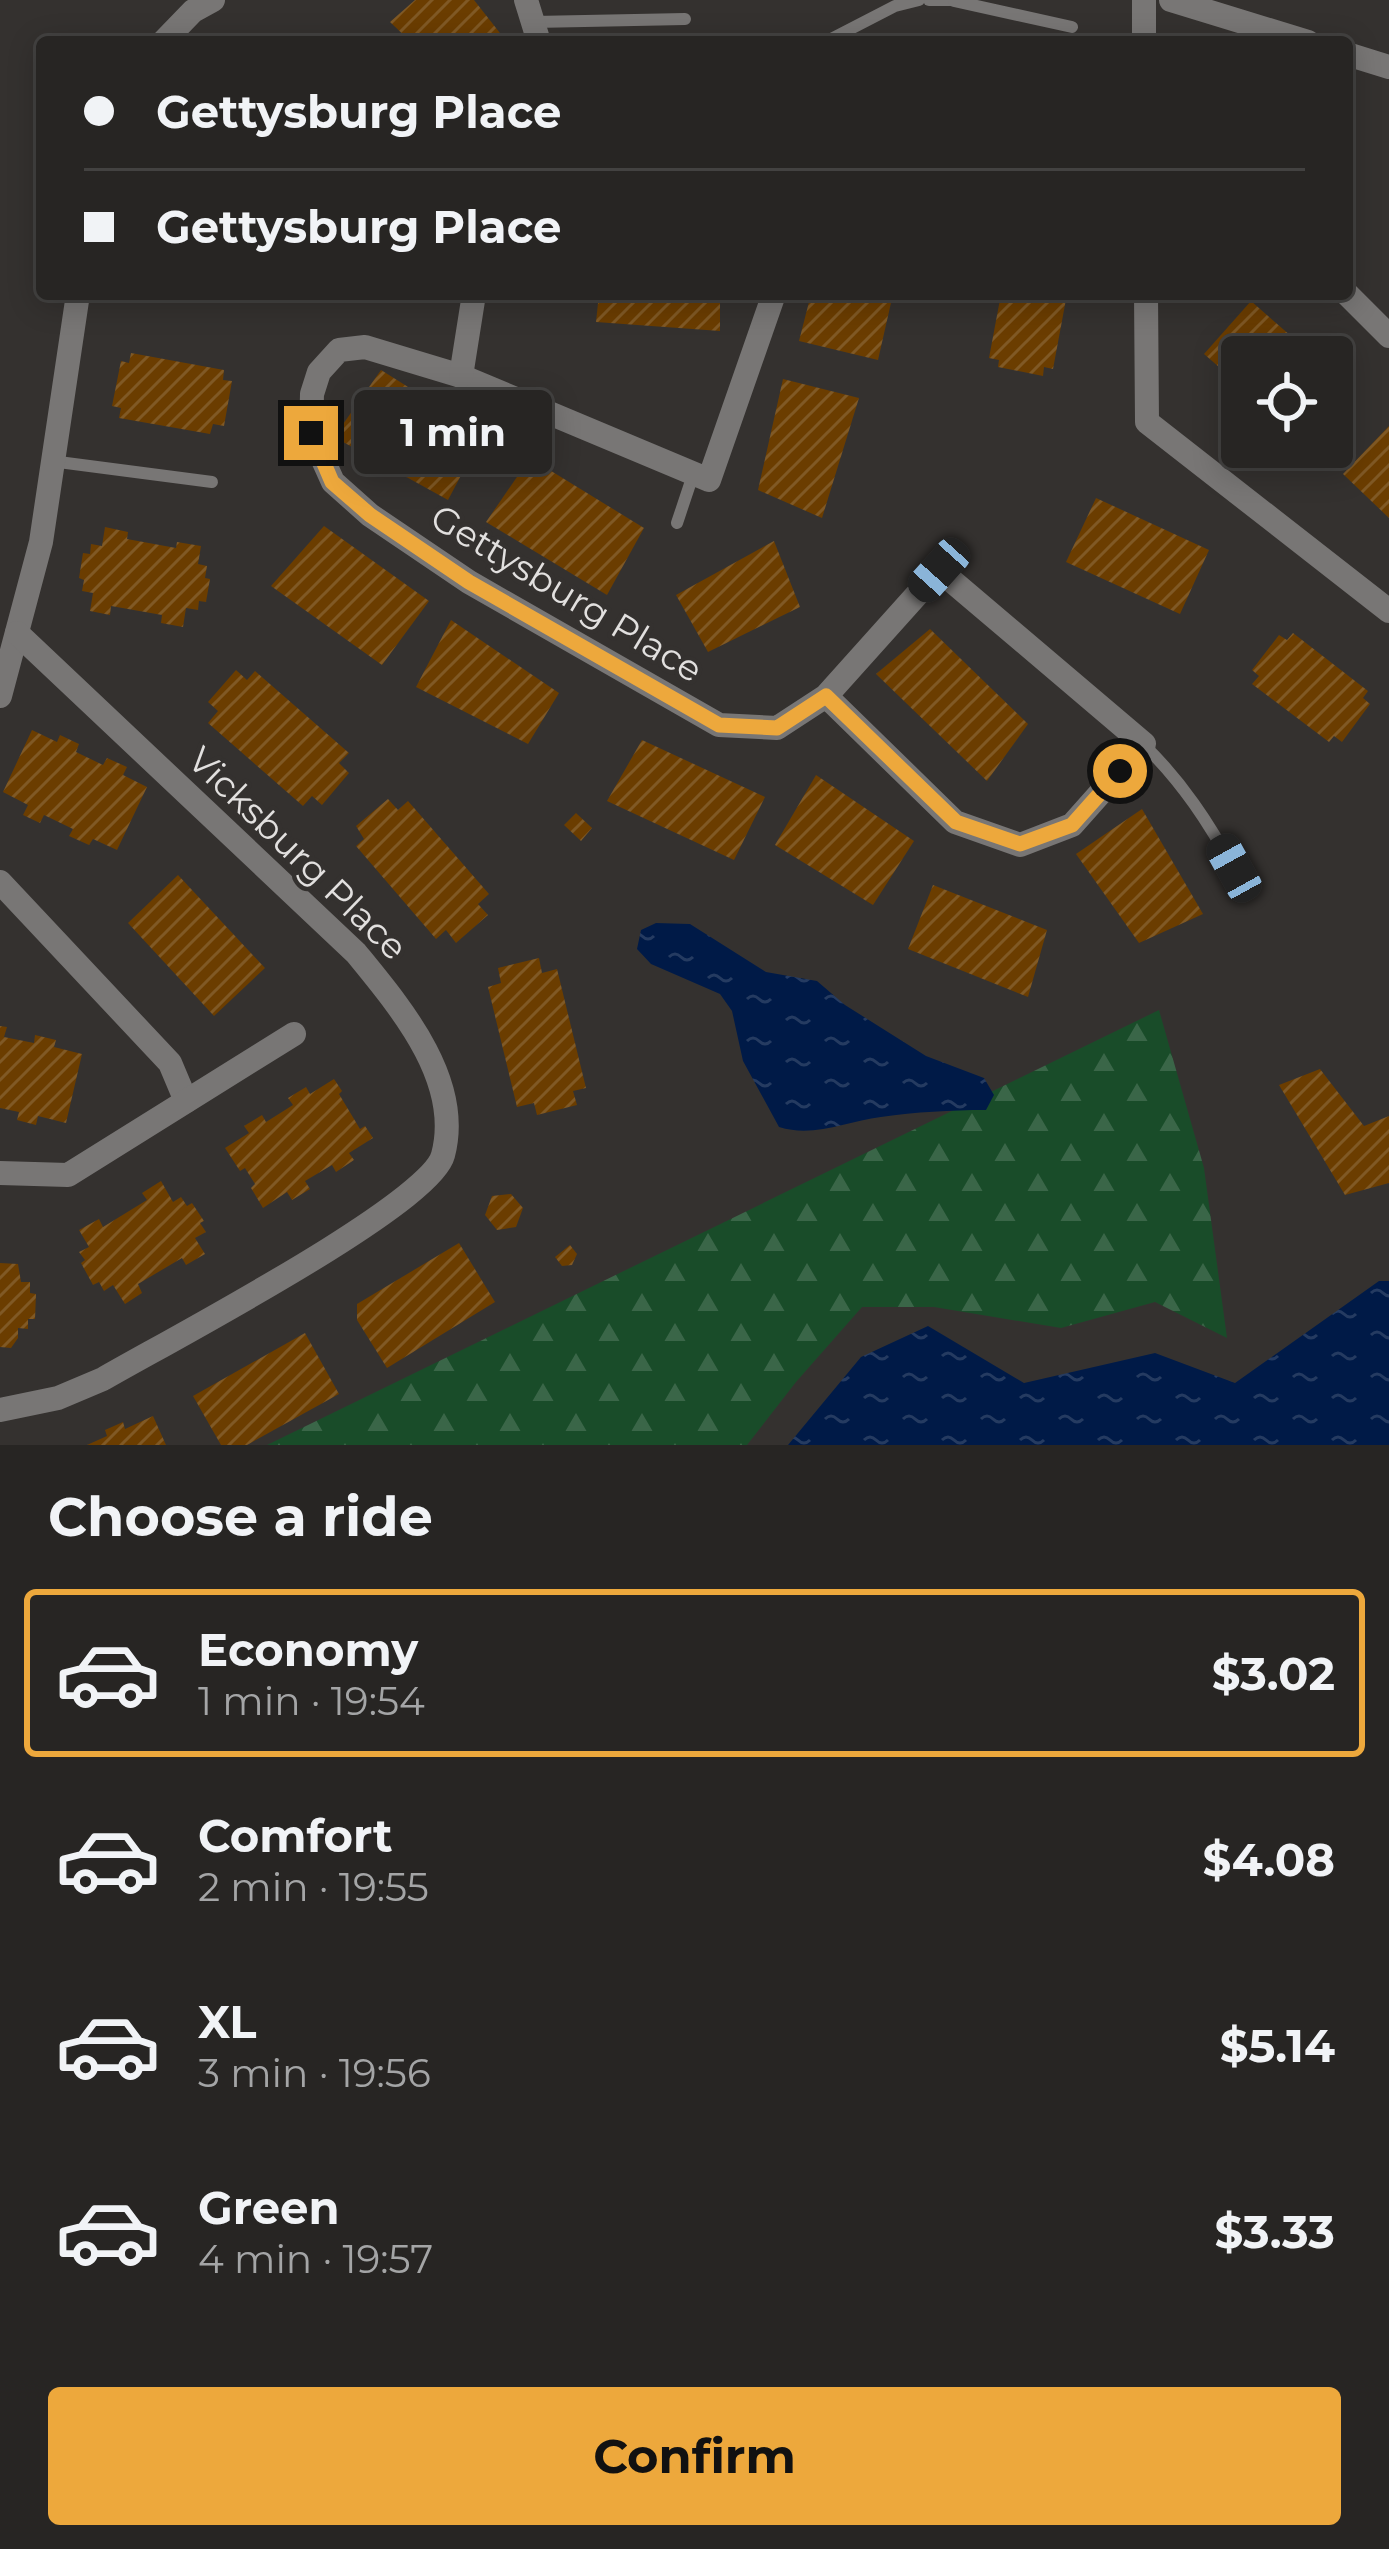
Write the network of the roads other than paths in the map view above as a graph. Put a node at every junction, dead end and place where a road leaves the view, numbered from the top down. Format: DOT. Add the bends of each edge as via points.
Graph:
graph roads {
  1 [pos="213,0"];
  2 [pos="919,0"];
  3 [pos="929,0"];
  4 [pos="954,0"];
  5 [pos="1144,0"];
  6 [pos="1171,0"];
  7 [pos="685,19"];
  8 [pos="533,21"];
  9 [pos="1072,26"];
  10 [pos="169,36"];
  11 [pos="836,36"];
  12 [pos="1144,36"];
  13 [pos="1288,36"];
  14 [pos="1353,56"];
  15 [pos="1389,67"];
  16 [pos="77,300"];
  17 [pos="473,300"];
  18 [pos="773,300"];
  19 [pos="1146,300"];
  20 [pos="1353,300"];
  21 [pos="1389,335"];
  22 [pos="461,376"];
  23 [pos="50,461"];
  24 [pos="694,473"];
  25 [pos="212,482"];
  26 [pos="677,524"];
  27 [pos="1389,611"];
  28 [pos="17,633"];
  29 [pos="0,696"];
  30 [pos="826,696"];
  31 [pos="1144,744"];
  32 [pos="1234,868"];
  33 [pos="0,882"];
  34 [pos="294,1034"];
  35 [pos="186,1101"];
  36 [pos="0,1173"];
  37 [pos="0,1410"];
  1 -- 10 [label="street"];
  2 -- 11 [label="lane"];
  3 -- 4 [label="lane"];
  4 -- 9 [label="lane"];
  5 -- 12 [label="street"];
  6 -- 13 [label="street"];
  7 -- 8 [label="lane"];
  14 -- 15 [label="street"];
  16 -- 23 [label="street"];
  17 -- 22 [label="street"];
  18 -- 24 [label="street" via="709,480"];
  19 -- 27 [label="street" via="1147,422"];
  20 -- 21 [label="street"];
  22 -- 24 [label="street, Gettysburg Place"];
  22 -- 30 [label="street, Gettysburg Place" via="365,347 339,350 312,394 311,433 332,482 469,582 719,725 777,728"];
  23 -- 25 [label="lane"];
  23 -- 28 [label="street" via="41,542"];
  24 -- 26 [label="lane"];
  28 -- 29 [label="street"];
  28 -- 37 [label="street, Vicksburg Place" via="356,952 426,1053 448,1121 442,1159 428,1181 357,1232 103,1378"];
  30 -- 31 [label="street" via="956,822 1020,844 1072,825"];
  30 -- 31 [label="street, Gettysburg Place" via="939,570"];
  31 -- 32 [label="lane" via="1207,819"];
  33 -- 35 [label="street" via="170,1063"];
  34 -- 35 [label="street"];
  35 -- 36 [label="street" via="68,1175"];
}
